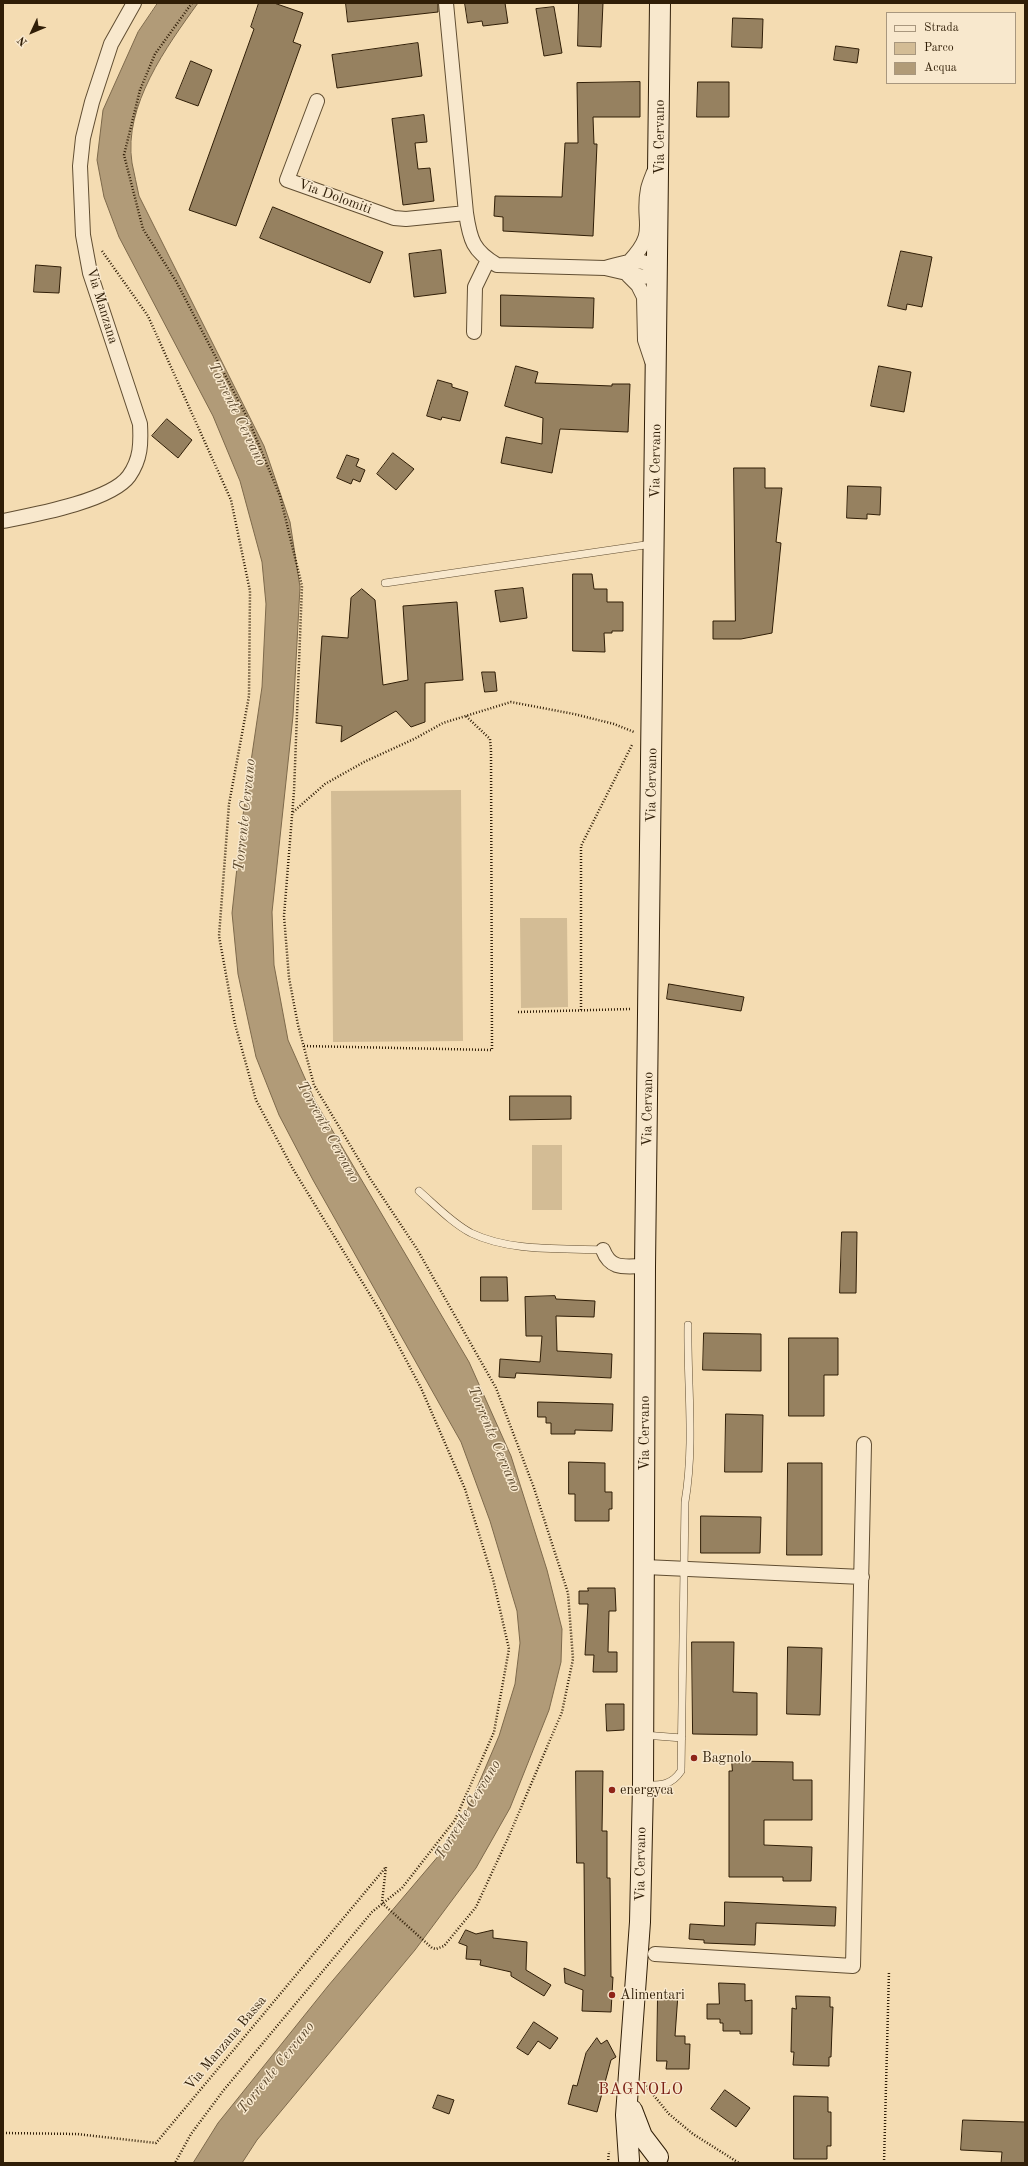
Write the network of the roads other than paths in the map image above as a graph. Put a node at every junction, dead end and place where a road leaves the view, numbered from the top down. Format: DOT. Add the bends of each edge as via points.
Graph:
graph roads {
  1 [pos="134,3"];
  2 [pos="446,3"];
  3 [pos="660,3"];
  4 [pos="317,101"];
  5 [pos="660,156"];
  6 [pos="466,213"];
  7 [pos="488,260"];
  8 [pos="628,268"];
  9 [pos="658,270"];
  10 [pos="474,332"];
  11 [pos="657,376"];
  12 [pos="3,521"];
  13 [pos="655,544"];
  14 [pos="385,582"];
  15 [pos="419,1191"];
  16 [pos="603,1250"];
  17 [pos="645,1266"];
  18 [pos="688,1325"];
  19 [pos="864,1444"];
  20 [pos="645,1567"];
  21 [pos="684,1568"];
  22 [pos="862,1577"];
  23 [pos="643,1734"];
  24 [pos="682,1738"];
  25 [pos="643,1785"];
  26 [pos="655,1954"];
  27 [pos="636,2088"];
  28 [pos="628,2161"];
  29 [pos="663,2161"];
  1 -- 12 [label="street, Via Manzana" via="112,44 92,102 83,138 80,166 83,234 90,273 140,424 141,445 137,462 128,478 95,498"];
  2 -- 6 [label="street"];
  3 -- 5 [label="main road, Via Cervano"];
  4 -- 6 [label="street, Via Dolomiti" via="287,180 394,218"];
  5 -- 8 [label="street" via="648,190 645,241"];
  5 -- 9 [label="main road, Via Cervano"];
  6 -- 7 [label="street" via="468,233 474,246"];
  7 -- 8 [label="street" via="497,265"];
  7 -- 10 [label="street" via="475,287"];
  8 -- 9 [label="street" via="643,260"];
  8 -- 11 [label="street" via="644,297 645,340"];
  9 -- 11 [label="main road, Via Cervano"];
  11 -- 13 [label="main road, Via Cervano"];
  13 -- 14 [label="lane"];
  13 -- 17 [label="main road, Via Cervano"];
  15 -- 16 [label="lane" via="470,1232 490,1240 523,1246"];
  16 -- 17 [label="street" via="609,1262 615,1265"];
  17 -- 20 [label="main road, Via Cervano"];
  18 -- 21 [label="lane" via="687,1368 691,1393 690,1473 685,1502"];
  19 -- 22 [label="street"];
  20 -- 21 [label="street"];
  20 -- 23 [label="main road, Via Cervano"];
  21 -- 22 [label="street"];
  21 -- 24 [label="lane"];
  22 -- 26 [label="street" via="853,1966"];
  23 -- 24 [label="lane"];
  23 -- 25 [label="main road, Via Cervano"];
  24 -- 25 [label="lane" via="680,1771 676,1778 662,1785"];
  25 -- 27 [label="main road, Via Cervano"];
  27 -- 28 [label="main road, Via Cervano" via="626,2115"];
  27 -- 29 [label="main road" via="637,2124 642,2136"];
  28 -- 29 [label="main road" via="643,2154"];
}
